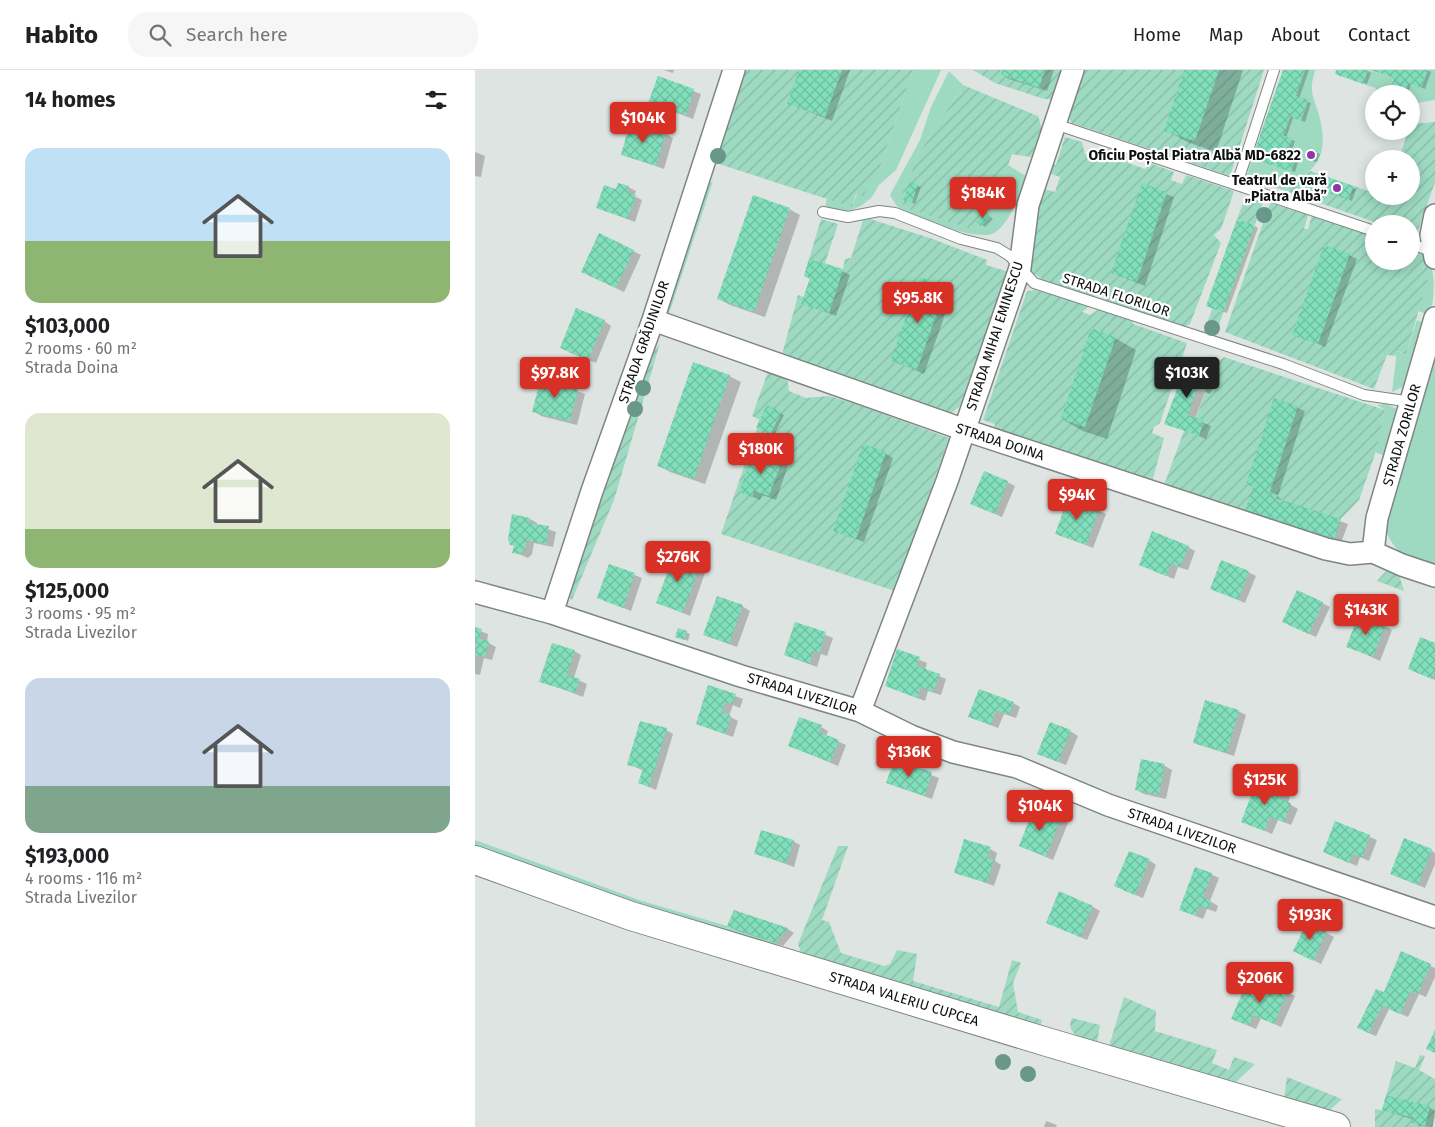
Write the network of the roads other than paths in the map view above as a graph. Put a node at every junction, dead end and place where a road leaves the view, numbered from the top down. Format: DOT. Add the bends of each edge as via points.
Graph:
graph roads {
  1 [pos="734,70"];
  2 [pos="1073,70"];
  3 [pos="1274,70"];
  4 [pos="1055,124"];
  5 [pos="1237,184"];
  6 [pos="823,212"];
  7 [pos="1435,215"];
  8 [pos="1365,228"];
  9 [pos="1420,248"];
  10 [pos="1434,254"];
  11 [pos="1020,268"];
  12 [pos="1435,318"];
  13 [pos="653,320"];
  14 [pos="1412,402"];
  15 [pos="965,430"];
  16 [pos="1373,552"];
  17 [pos="1435,576"];
  18 [pos="475,592"];
  19 [pos="552,613"];
  20 [pos="861,711"];
  21 [pos="475,860"];
  22 [pos="1435,917"];
  23 [pos="1336,1127"];
  1 -- 13 [label="street, STRADA GRĂDINILOR"];
  2 -- 4 [label="street, STRADA MIHAI EMINESCU"];
  3 -- 5 [label="lane"];
  4 -- 5 [label="lane"];
  4 -- 11 [label="street, STRADA MIHAI EMINESCU" via="1028,205"];
  5 -- 8 [label="lane"];
  6 -- 11 [label="lane, STRADA FLORILOR" via="848,217 879,211 895,213 961,239 997,248 1011,256"];
  7 -- 10 [label="street" via="1431,235"];
  9 -- 10 [label="lane"];
  11 -- 14 [label="lane, STRADA FLORILOR" via="1034,283 1283,364 1364,395"];
  11 -- 15 [label="street, STRADA MIHAI EMINESCU"];
  12 -- 14 [label="street, STRADA ZORILOR"];
  13 -- 15 [label="street, STRADA DOINA"];
  13 -- 19 [label="street, STRADA GRĂDINILOR"];
  14 -- 16 [label="street, STRADA ZORILOR" via="1377,518"];
  15 -- 16 [label="street, STRADA DOINA" via="1326,549 1350,554"];
  15 -- 20 [label="street, STRADA MIHAI EMINESCU"];
  16 -- 17 [label="street, STRADA DOINA"];
  18 -- 19 [label="street, STRADA LIVEZILOR"];
  19 -- 20 [label="street, STRADA LIVEZILOR" via="741,676"];
  20 -- 22 [label="street, STRADA LIVEZILOR" via="953,752 1017,767 1108,805"];
  21 -- 23 [label="street, STRADA VALERIU CUPCEA" via="650,922"];
}
